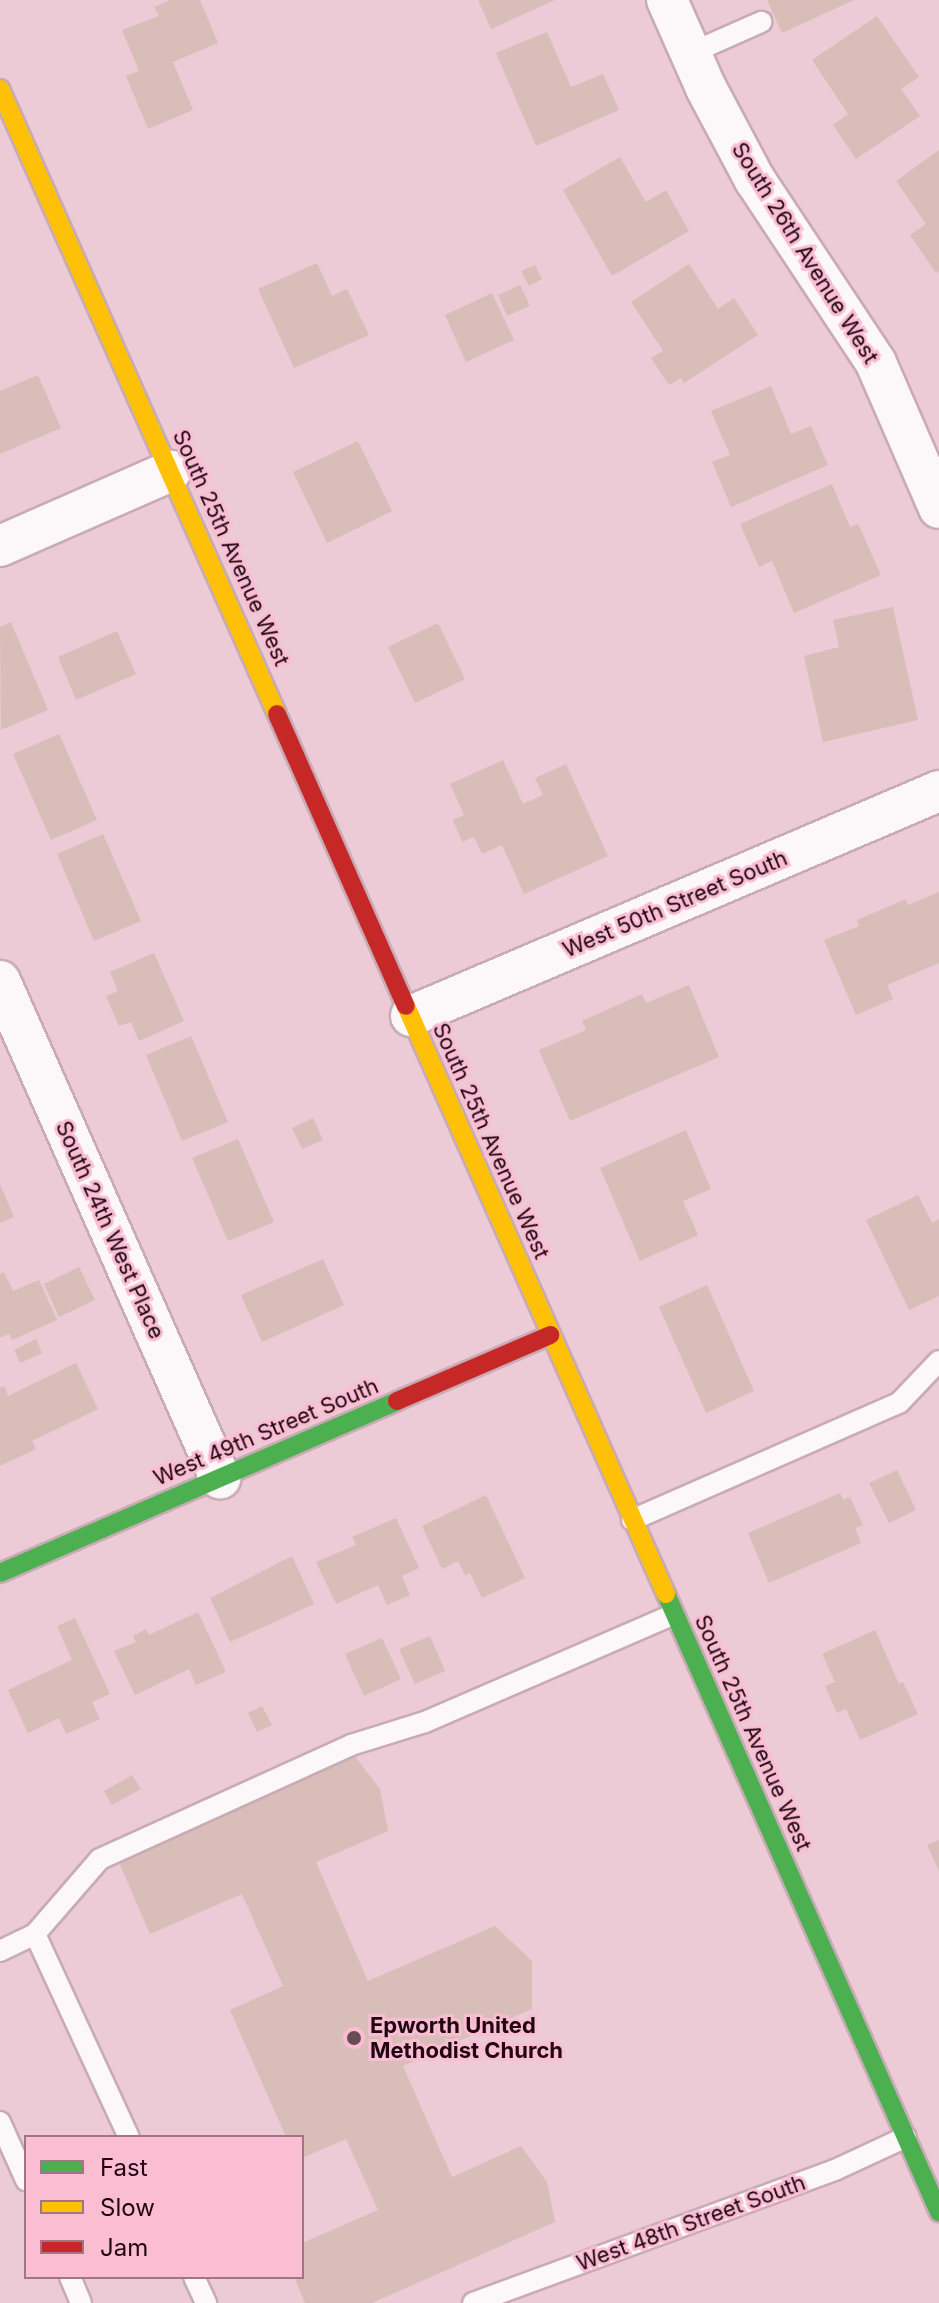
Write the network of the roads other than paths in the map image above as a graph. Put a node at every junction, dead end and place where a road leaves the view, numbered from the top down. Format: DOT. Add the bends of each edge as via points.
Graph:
graph roads {
  1 [pos="667,0"];
  2 [pos="761,22"];
  3 [pos="691,53"];
  4 [pos="0,89"];
  5 [pos="171,471"];
  6 [pos="939,508"];
  7 [pos="0,546"];
  8 [pos="939,791"];
  9 [pos="0,981"];
  10 [pos="411,1016"];
  11 [pos="550,1335"];
  12 [pos="939,1361"];
  13 [pos="220,1478"];
  14 [pos="632,1520"];
  15 [pos="0,1573"];
  16 [pos="674,1614"];
  17 [pos="35,1934"];
  18 [pos="0,1951"];
  19 [pos="0,2122"];
  20 [pos="128,2135"];
  21 [pos="921,2151"];
  22 [pos="24,2176"];
  23 [pos="939,2212"];
  24 [pos="71,2279"];
  25 [pos="195,2279"];
  26 [pos="81,2303"];
  27 [pos="206,2303"];
  28 [pos="473,2303"];
  1 -- 3 [label="street, South 26th Avenue West"];
  2 -- 3 [label="lane"];
  3 -- 6 [label="street, South 26th Avenue West" via="755,180 876,363"];
  4 -- 5 [label="street, South 25th Avenue West"];
  5 -- 7 [label="street"];
  5 -- 10 [label="street, South 25th Avenue West"];
  8 -- 10 [label="street, West 50th Street South"];
  9 -- 13 [label="street, South 24th West Place"];
  10 -- 11 [label="street, South 25th Avenue West"];
  11 -- 13 [label="street, West 49th Street South"];
  11 -- 14 [label="street, South 25th Avenue West"];
  12 -- 14 [label="lane" via="899,1403"];
  13 -- 15 [label="street, West 49th Street South"];
  14 -- 16 [label="street, South 25th Avenue West"];
  16 -- 17 [label="lane" via="425,1722 351,1745 100,1859"];
  16 -- 21 [label="street, South 25th Avenue West"];
  17 -- 18 [label="lane"];
  17 -- 20 [label="lane"];
  19 -- 22 [label="lane"];
  21 -- 23 [label="street, South 25th Avenue West"];
  21 -- 28 [label="lane, West 48th Street South" via="835,2170"];
  24 -- 26 [label="lane"];
  25 -- 27 [label="lane"];
}
